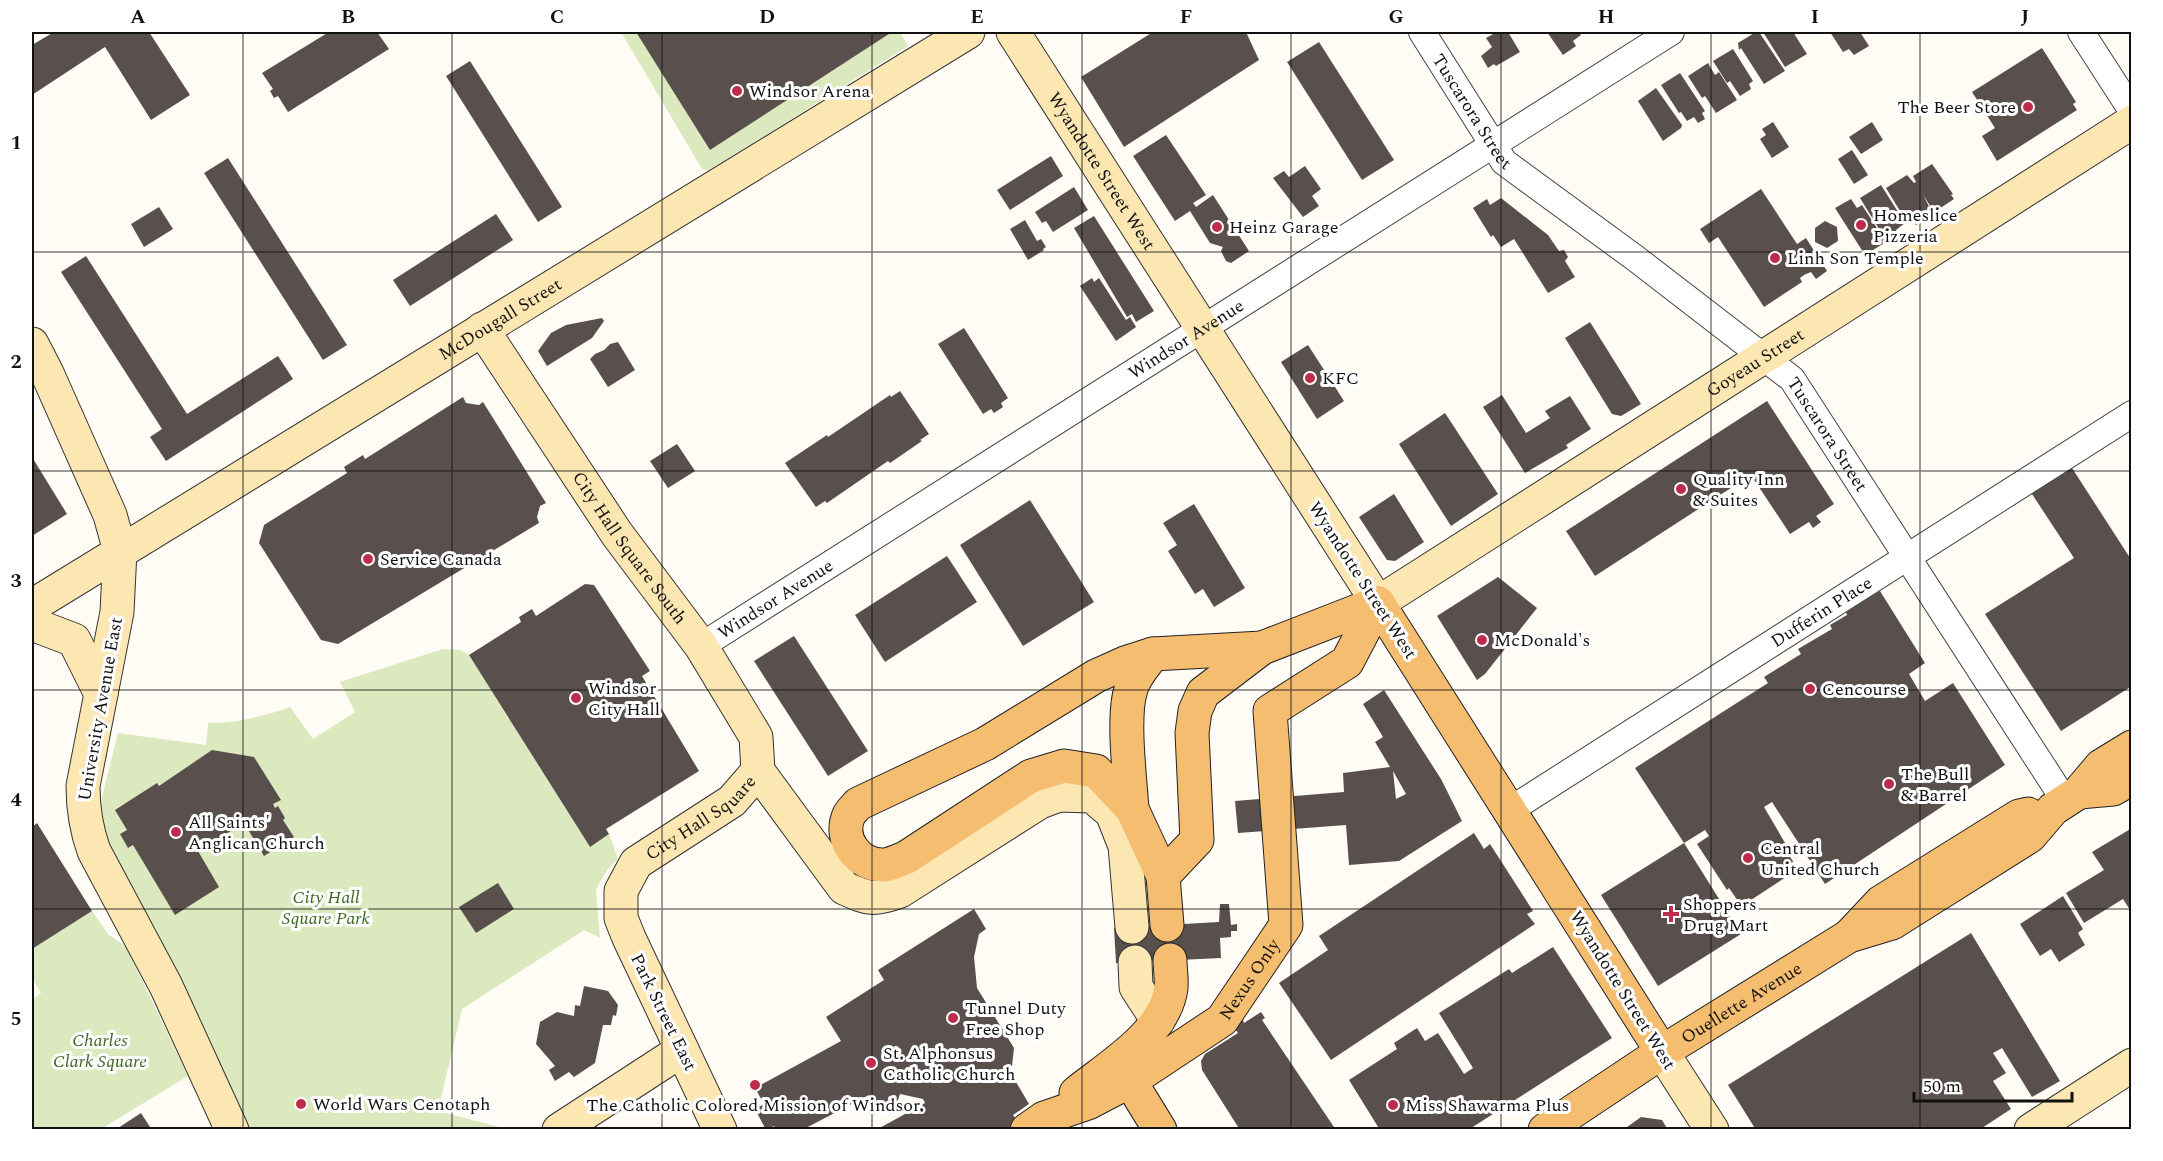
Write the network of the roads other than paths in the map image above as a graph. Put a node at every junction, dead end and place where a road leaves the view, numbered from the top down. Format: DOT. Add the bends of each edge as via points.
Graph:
graph roads {
  1 [pos="968,32"];
  2 [pos="1013,32"];
  3 [pos="1422,32"];
  4 [pos="1671,32"];
  5 [pos="2081,32"];
  6 [pos="2132,111"];
  7 [pos="2132,122"];
  8 [pos="1493,145"];
  9 [pos="1203,328"];
  10 [pos="482,329"];
  11 [pos="32,344"];
  12 [pos="1764,358"];
  13 [pos="2132,414"];
  14 [pos="120,551"];
  15 [pos="1906,557"];
  16 [pos="1378,603"];
  17 [pos="32,606"];
  18 [pos="32,624"];
  19 [pos="701,646"];
  20 [pos="1262,648"];
  21 [pos="1153,654"];
  22 [pos="101,694"];
  23 [pos="2132,747"];
  24 [pos="758,771"];
  25 [pos="2132,778"];
  26 [pos="2066,801"];
  27 [pos="1132,809"];
  28 [pos="1510,810"];
  29 [pos="1163,876"];
  30 [pos="621,891"];
  31 [pos="1167,925"];
  32 [pos="1132,927"];
  33 [pos="1170,960"];
  34 [pos="1135,962"];
  35 [pos="1158,1021"];
  36 [pos="682,1050"];
  37 [pos="1662,1052"];
  38 [pos="2132,1065"];
  39 [pos="1130,1081"];
  40 [pos="1036,1124"];
  41 [pos="232,1130"];
  42 [pos="559,1130"];
  43 [pos="720,1130"];
  44 [pos="1160,1130"];
  45 [pos="1545,1130"];
  46 [pos="1712,1130"];
  47 [pos="2031,1130"];
  1 -- 10 [label="street, McDougall Street"];
  2 -- 9 [label="street, Wyandotte Street West"];
  3 -- 8 [label="street, Tuscarora Street"];
  4 -- 8 [label="street, Windsor Avenue"];
  5 -- 6 [label="street"];
  7 -- 12 [label="street, Goyeau Street"];
  8 -- 9 [label="street, Windsor Avenue"];
  8 -- 12 [label="street, Tuscarora Street" via="1504,162"];
  9 -- 16 [label="street, Wyandotte Street West"];
  9 -- 19 [label="street, Windsor Avenue"];
  10 -- 14 [label="street, McDougall Street"];
  10 -- 19 [label="street, City Hall Square South" via="617,534"];
  11 -- 14 [label="street, University Avenue East" via="110,515"];
  12 -- 15 [label="street, Tuscarora Street" via="1792,379"];
  12 -- 16 [label="street, Goyeau Street"];
  13 -- 15 [label="street, Dufferin Place"];
  14 -- 17 [label="street, McDougall Street"];
  14 -- 22 [label="street, University Avenue East" via="117,612"];
  15 -- 26 [label="street, Tuscarora Street"];
  15 -- 28 [label="street, Dufferin Place"];
  16 -- 20 [label="main road"];
  16 -- 28 [label="main road, Wyandotte Street West"];
  16 -- 39 [label="main road, Nexus Only" via="1347,663 1270,711 1286,925 1222,1020"];
  18 -- 22 [label="street" via="74,640"];
  19 -- 24 [label="street, City Hall Square South" via="756,737"];
  20 -- 21 [label="main road"];
  20 -- 29 [label="main road" via="1203,693 1195,711 1192,733 1197,840"];
  21 -- 27 [label="main road" via="1137,675 1128,711"];
  21 -- 27 [label="main road" via="1108,670 985,744 858,804 846,827 851,848 862,859 884,865 896,862 1031,776 1064,766 1096,771"];
  22 -- 41 [label="street, University Avenue East" via="83,786 87,833 166,986"];
  23 -- 26 [label="main road" via="2101,766"];
  24 -- 30 [label="street, City Hall Square" via="732,801 636,863"];
  24 -- 32 [label="street" via="844,888 865,897 880,898 900,891 1040,802 1059,795 1092,796 1112,813 1125,846"];
  25 -- 26 [label="main road, Ouellette Avenue" via="2113,789"];
  26 -- 37 [label="main road, Ouellette Avenue" via="2019,816 1881,902 1849,936"];
  27 -- 29 [label="main road"];
  28 -- 37 [label="main road, Wyandotte Street West"];
  29 -- 31 [label="main road"];
  30 -- 36 [label="street, Park Street East" via="621,918"];
  33 -- 35 [label="main road" via="1171,989"];
  34 -- 35 [label="street" via="1137,987"];
  35 -- 40 [label="main road" via="1143,1039"];
  36 -- 42 [label="street"];
  36 -- 43 [label="street, Park Street East"];
  37 -- 45 [label="main road, Ouellette Avenue"];
  37 -- 46 [label="street, Wyandotte Street West"];
  38 -- 47 [label="street"];
  39 -- 40 [label="main road, Nexus Only"];
  39 -- 44 [label="main road"];
}
